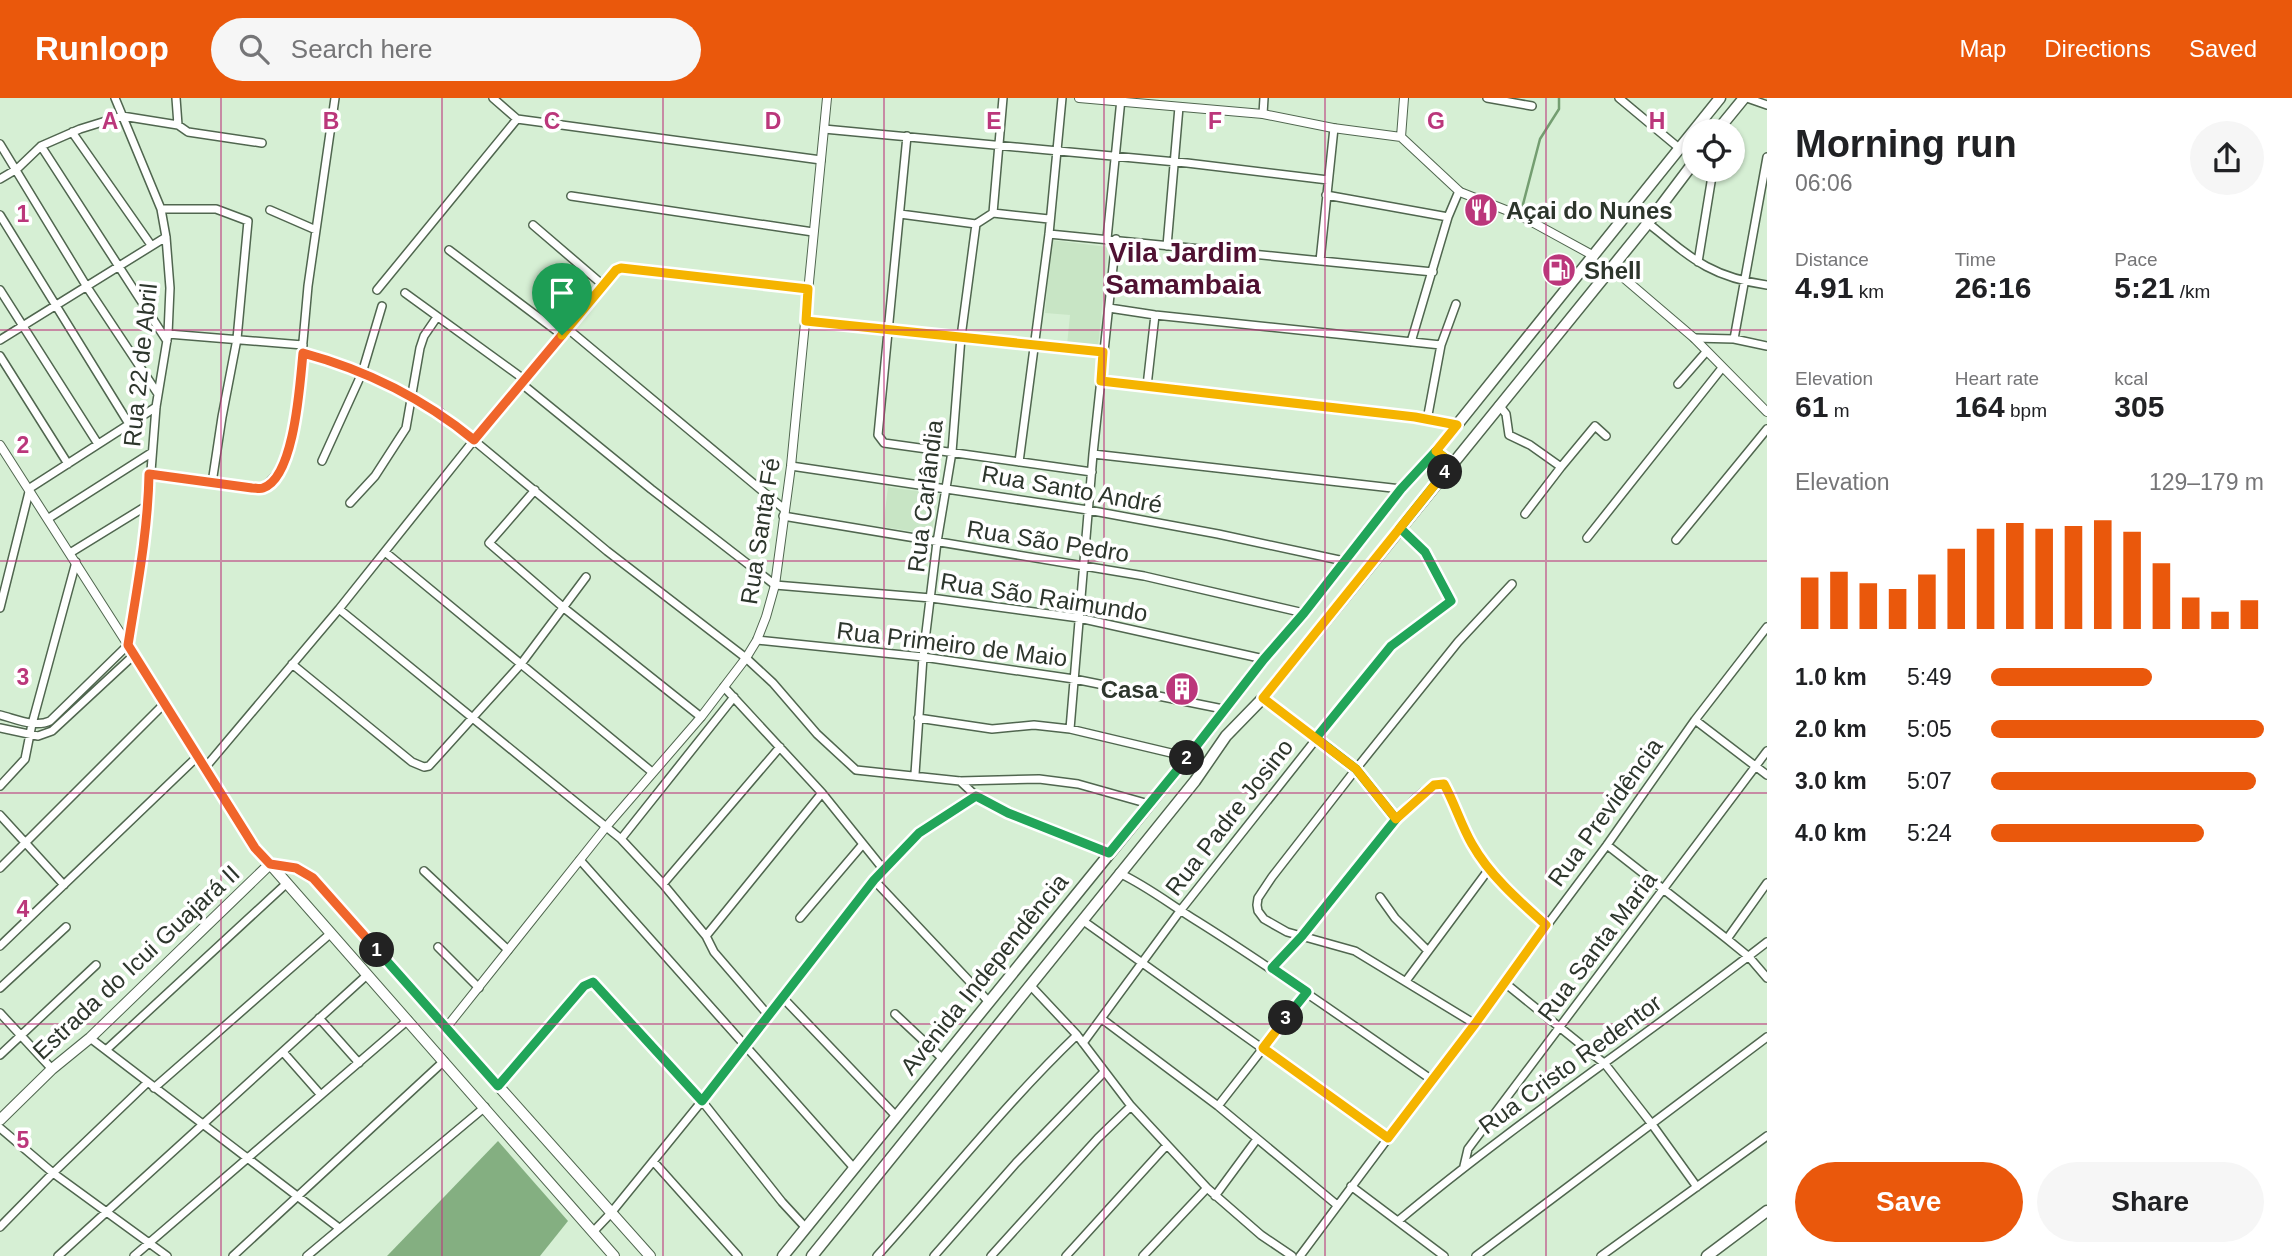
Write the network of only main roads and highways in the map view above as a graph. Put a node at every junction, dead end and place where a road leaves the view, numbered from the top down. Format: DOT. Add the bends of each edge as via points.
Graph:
graph roads {
  1 [pos="1745,98"];
  2 [pos="1717,99"];
  3 [pos="1728,119"];
  4 [pos="1682,178"];
  5 [pos="1436,451"];
  6 [pos="1452,463"];
  7 [pos="270,864"];
  8 [pos="304,873"];
  9 [pos="287,883"];
  10 [pos="0,1120"];
  11 [pos="824,1205"];
  12 [pos="1767,1211"];
  13 [pos="839,1221"];
  14 [pos="614,1256"];
  15 [pos="650,1256"];
  16 [pos="783,1256"];
  17 [pos="811,1256"];
  18 [pos="1707,1256"];
  1 -- 3 [label="main road"];
  2 -- 5 [label="main road, Avenida Independência"];
  4 -- 6 [label="main road, Avenida Independência"];
  5 -- 6 [label="main road"];
  5 -- 11 [label="main road, Avenida Independência"];
  6 -- 13 [label="main road, Avenida Independência" via="1263,698 1226,736 1195,781"];
  7 -- 8 [label="main road"];
  7 -- 9 [label="main road"];
  7 -- 10 [label="main road, Estrada do Icui Guajará II"];
  8 -- 9 [label="main road"];
  8 -- 15 [label="main road"];
  9 -- 14 [label="main road"];
  11 -- 13 [label="main road"];
  11 -- 16 [label="main road, Avenida Independência"];
  12 -- 18 [label="main road"];
  13 -- 17 [label="main road, Avenida Independência"];
}
